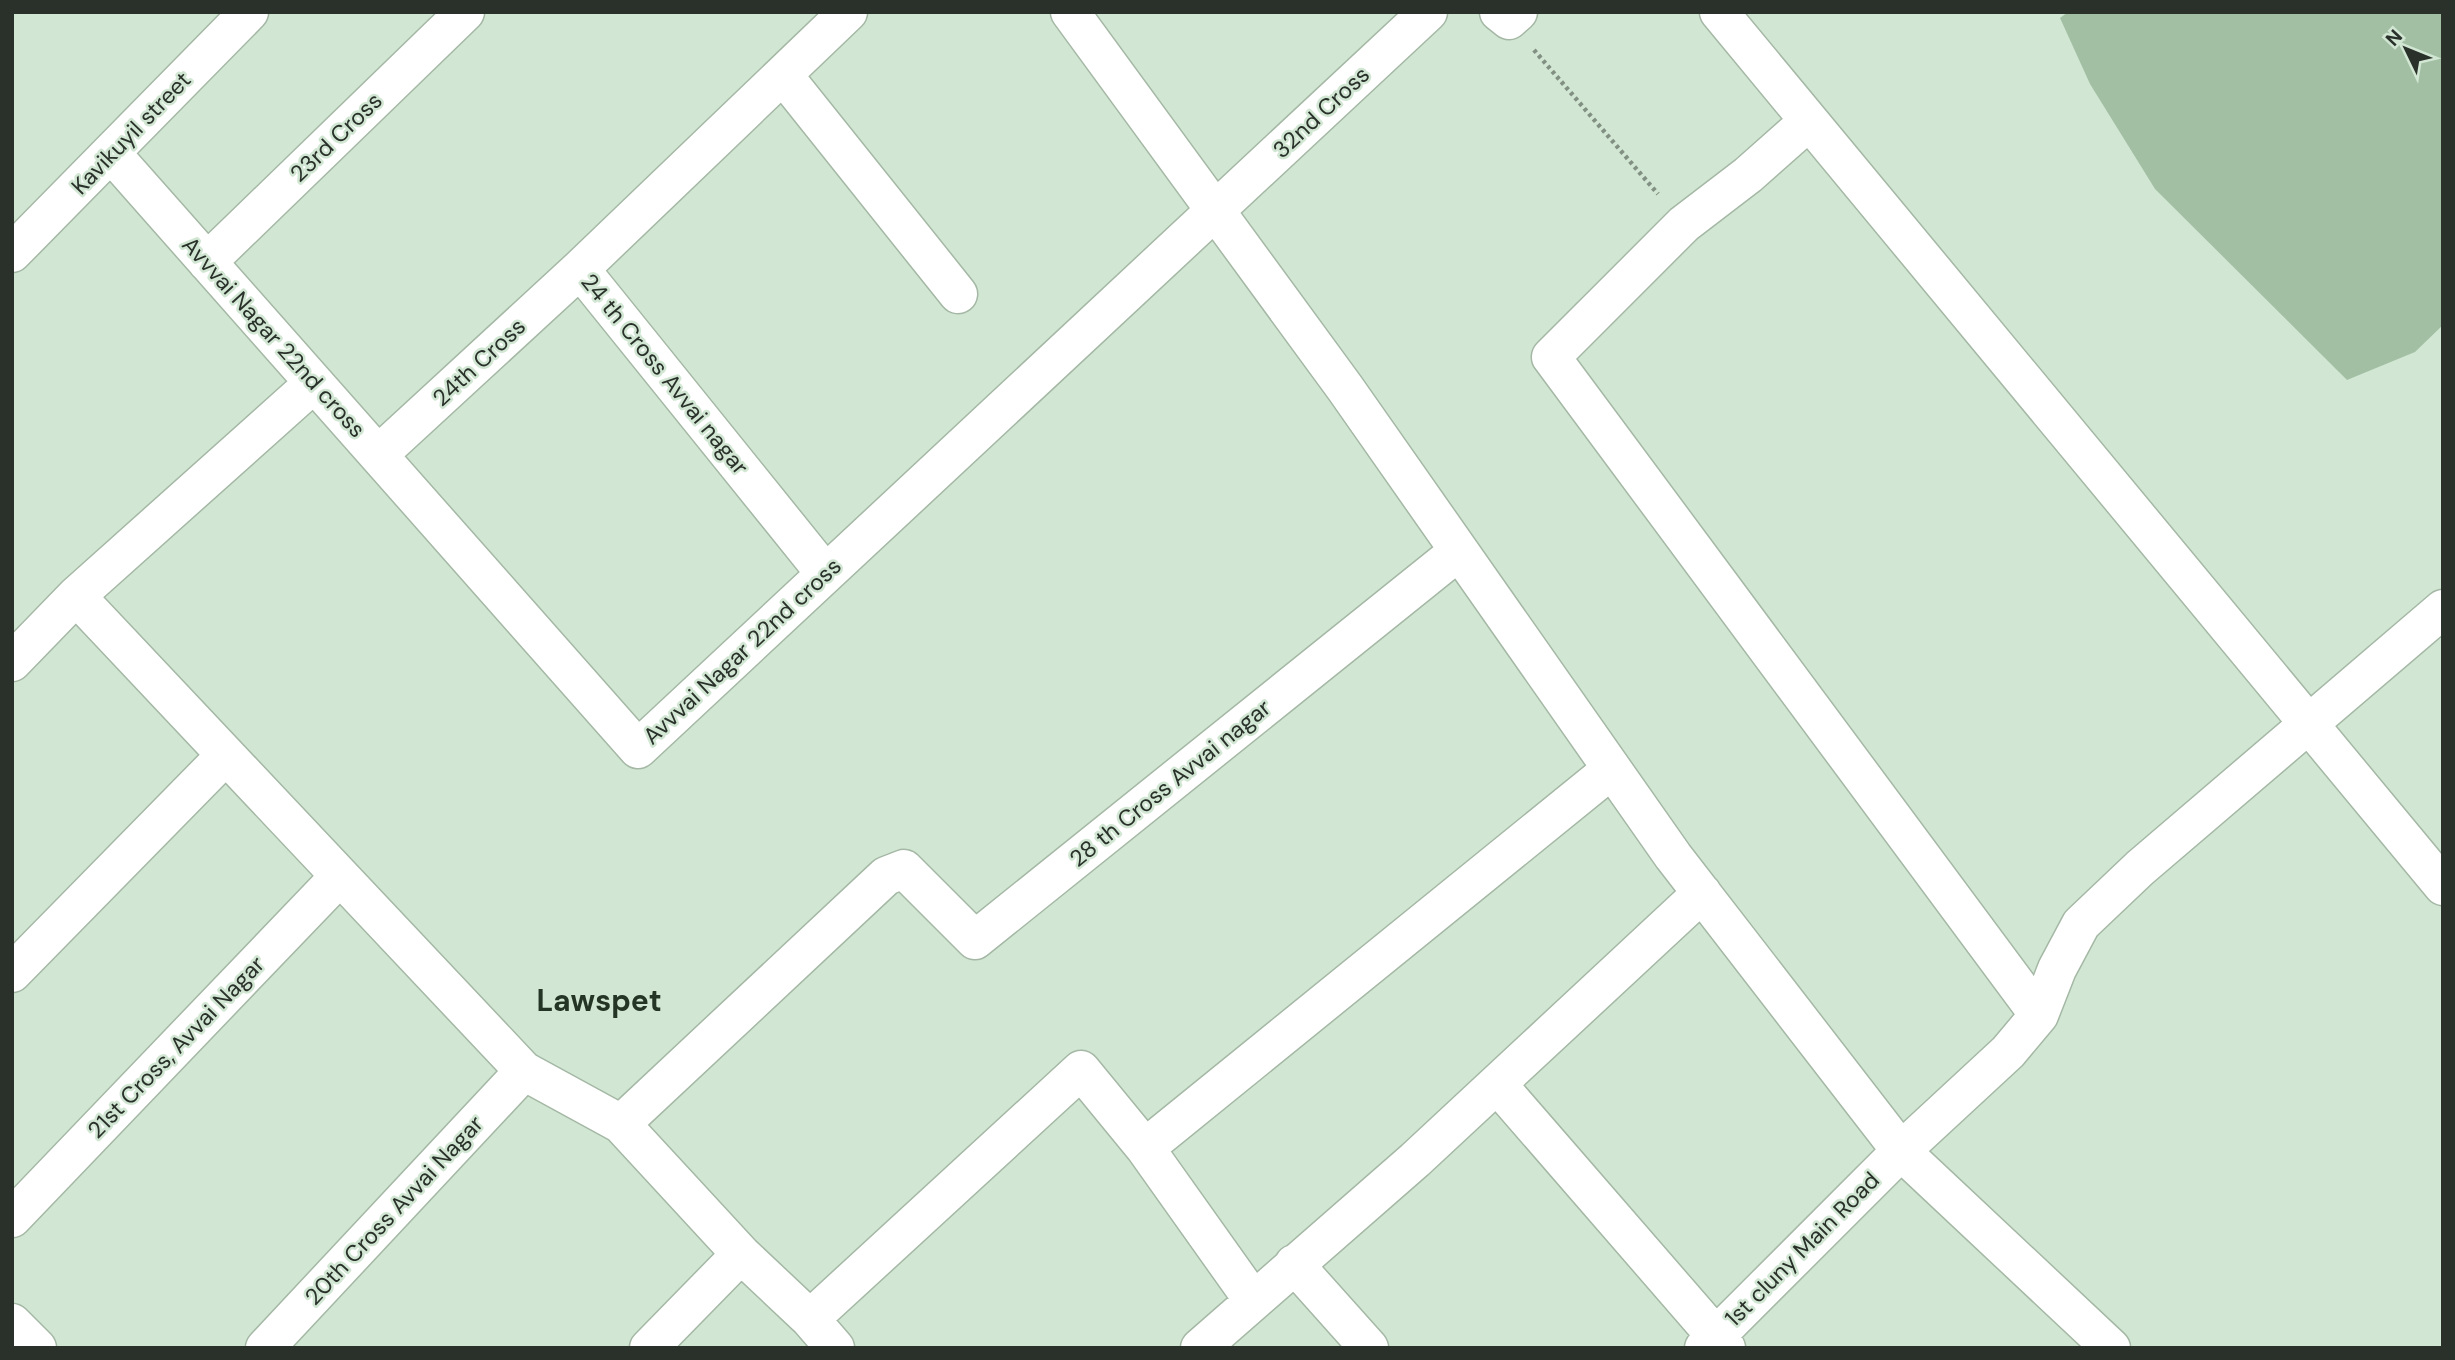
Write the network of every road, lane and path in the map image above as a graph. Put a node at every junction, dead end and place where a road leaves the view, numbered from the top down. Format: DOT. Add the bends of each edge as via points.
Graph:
graph roads {
  1 [pos="249,12"];
  2 [pos="465,12"];
  3 [pos="848,12"];
  4 [pos="1070,12"];
  5 [pos="1428,12"];
  6 [pos="1719,12"];
  7 [pos="1509,15"];
  8 [pos="783,75"];
  9 [pos="1810,121"];
  10 [pos="111,153"];
  11 [pos="1214,211"];
  12 [pos="1684,224"];
  13 [pos="12,253"];
  14 [pos="207,262"];
  15 [pos="579,269"];
  16 [pos="958,294"];
  17 [pos="314,383"];
  18 [pos="378,456"];
  19 [pos="1459,551"];
  20 [pos="825,573"];
  21 [pos="76,596"];
  22 [pos="2443,609"];
  23 [pos="12,662"];
  24 [pos="2310,724"];
  25 [pos="226,755"];
  26 [pos="1612,769"];
  27 [pos="340,876"];
  28 [pos="2443,886"];
  29 [pos="1702,893"];
  30 [pos="12,973"];
  31 [pos="2039,1015"];
  32 [pos="524,1071"];
  33 [pos="1497,1084"];
  34 [pos="621,1124"];
  35 [pos="1145,1148"];
  36 [pos="1901,1151"];
  37 [pos="12,1218"];
  38 [pos="741,1254"];
  39 [pos="1294,1264"];
  40 [pos="1253,1300"];
  41 [pos="810,1319"];
  42 [pos="12,1323"];
  43 [pos="1715,1344"];
  44 [pos="37,1348"];
  45 [pos="265,1348"];
  46 [pos="649,1348"];
  47 [pos="835,1348"];
  48 [pos="1200,1348"];
  49 [pos="1369,1348"];
  50 [pos="2111,1348"];
  1 -- 10 [label="street, Kavikuyil street"];
  2 -- 14 [label="street, 23rd Cross"];
  3 -- 8 [label="street, 24 th Cross Avvai nagar"];
  4 -- 11 [label="street"];
  5 -- 11 [label="street, 32nd Cross"];
  6 -- 9 [label="street"];
  7 -- 12 [label="path"];
  8 -- 15 [label="street, 24 th Cross Avvai nagar"];
  8 -- 16 [label="street"];
  9 -- 12 [label="street"];
  9 -- 24 [label="street"];
  10 -- 13 [label="street, Kavikuyil street"];
  10 -- 14 [label="street, Avvvai Nagar 22nd cross"];
  11 -- 19 [label="street"];
  11 -- 20 [label="street, Avvvai Nagar 22nd cross"];
  12 -- 31 [label="street" via="1551,357"];
  14 -- 17 [label="street, Avvvai Nagar 22nd cross"];
  15 -- 18 [label="street, 24th Cross"];
  15 -- 20 [label="street, 24 th Cross Avvai nagar"];
  17 -- 18 [label="street, Avvvai Nagar 22nd cross"];
  17 -- 21 [label="street"];
  18 -- 20 [label="street, Avvvai Nagar 22nd cross" via="638,749"];
  19 -- 26 [label="street"];
  19 -- 34 [label="street, 28 th Cross Avvai nagar" via="975,940 904,869 886,876"];
  21 -- 23 [label="street"];
  21 -- 25 [label="street"];
  22 -- 24 [label="street, 1st cluny Main Road"];
  24 -- 28 [label="street"];
  24 -- 31 [label="street, 1st cluny Main Road" via="2081,924"];
  25 -- 27 [label="street"];
  25 -- 30 [label="street"];
  26 -- 29 [label="street"];
  26 -- 35 [label="street"];
  27 -- 32 [label="street"];
  27 -- 37 [label="street, 21st Cross, Avvai Nagar"];
  29 -- 33 [label="street"];
  29 -- 36 [label="street"];
  31 -- 36 [label="street, 1st cluny Main Road" via="2008,1052"];
  32 -- 34 [label="street"];
  32 -- 45 [label="street, 20th Cross Avvai Nagar"];
  33 -- 39 [label="street"];
  33 -- 43 [label="street"];
  34 -- 38 [label="street"];
  35 -- 40 [label="street"];
  35 -- 41 [label="street" via="1081,1070"];
  36 -- 43 [label="street, 1st cluny Main Road"];
  36 -- 50 [label="street"];
  38 -- 41 [label="street"];
  38 -- 46 [label="street"];
  39 -- 40 [label="street"];
  39 -- 49 [label="street"];
  40 -- 48 [label="street"];
  41 -- 47 [label="street"];
  42 -- 44 [label="street"];
}
